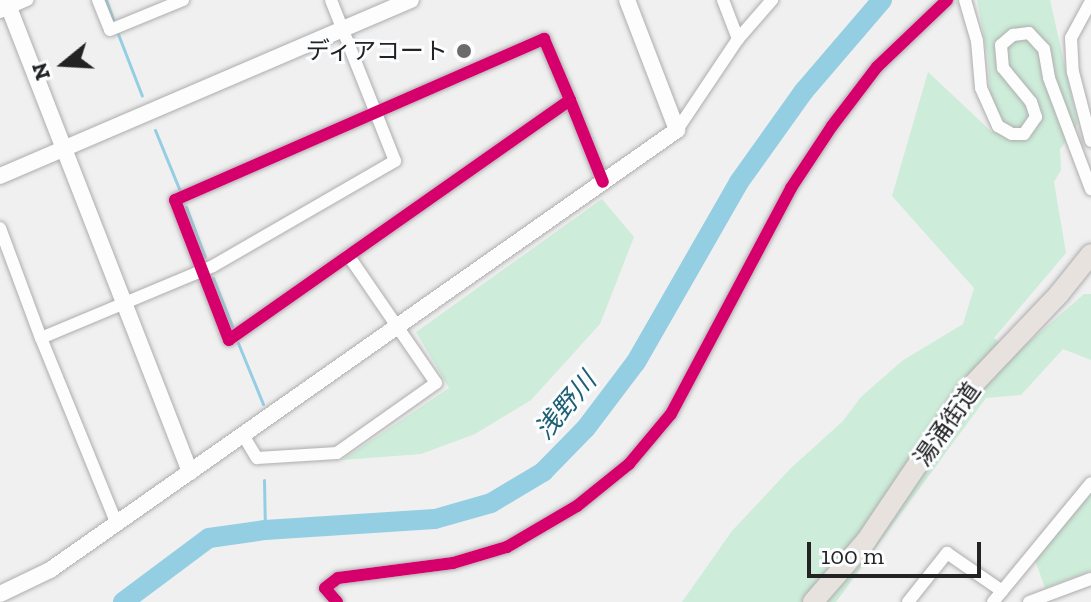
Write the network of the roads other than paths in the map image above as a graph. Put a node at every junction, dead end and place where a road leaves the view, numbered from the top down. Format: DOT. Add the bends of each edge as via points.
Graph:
graph roads {
  1 [pos="27,0"];
  2 [pos="98,0"];
  3 [pos="183,0"];
  4 [pos="331,0"];
  5 [pos="411,0"];
  6 [pos="627,0"];
  7 [pos="723,0"];
  8 [pos="772,0"];
  9 [pos="947,0"];
  10 [pos="965,0"];
  11 [pos="1091,1"];
  12 [pos="5,6"];
  13 [pos="343,30"];
  14 [pos="738,39"];
  15 [pos="570,100"];
  16 [pos="375,112"];
  17 [pos="677,130"];
  18 [pos="1091,141"];
  19 [pos="65,150"];
  20 [pos="0,176"];
  21 [pos="603,182"];
  22 [pos="1091,189"];
  23 [pos="0,228"];
  24 [pos="1091,254"];
  25 [pos="348,255"];
  26 [pos="202,270"];
  27 [pos="123,304"];
  28 [pos="399,326"];
  29 [pos="41,338"];
  30 [pos="243,435"];
  31 [pos="190,472"];
  32 [pos="1091,483"];
  33 [pos="117,524"];
  34 [pos="1091,579"];
  35 [pos="0,594"];
  36 [pos="1000,599"];
  37 [pos="1048,599"];
  38 [pos="337,602"];
  39 [pos="813,602"];
  40 [pos="908,602"];
  41 [pos="1029,602"];
  1 -- 12 [label="street"];
  2 -- 3 [label="street" via="110,30"];
  4 -- 13 [label="street"];
  5 -- 13 [label="street"];
  6 -- 17 [label="street"];
  7 -- 14 [label="street"];
  8 -- 14 [label="street"];
  9 -- 38 [label="street" via="877,67 832,126 791,188 671,414 629,464 577,506 507,547 453,563 338,578 325,588"];
  10 -- 22 [label="street" via="977,41 981,88 998,126 1024,134 1036,117 1031,102 1003,68 1001,45 1013,35 1029,33 1044,49 1049,78"];
  11 -- 18 [label="street" via="1071,38 1073,72"];
  12 -- 19 [label="street"];
  13 -- 16 [label="street"];
  13 -- 19 [label="street"];
  14 -- 17 [label="street"];
  15 -- 16 [label="street" via="544,39"];
  15 -- 21 [label="street"];
  15 -- 25 [label="street"];
  16 -- 26 [label="street" via="395,161"];
  16 -- 26 [label="street" via="175,200"];
  17 -- 21 [label="street"];
  19 -- 20 [label="street"];
  19 -- 27 [label="street"];
  21 -- 28 [label="street"];
  23 -- 29 [label="street"];
  24 -- 39 [label="main road, 湯涌街道" via="967,391 866,541"];
  25 -- 26 [label="street" via="229,340"];
  25 -- 28 [label="street"];
  26 -- 27 [label="street"];
  27 -- 29 [label="street"];
  27 -- 31 [label="street"];
  28 -- 30 [label="street"];
  28 -- 30 [label="street" via="436,383 337,453 257,458"];
  29 -- 33 [label="street"];
  30 -- 31 [label="street"];
  31 -- 33 [label="street"];
  32 -- 36 [label="street"];
  33 -- 35 [label="street" via="50,570"];
  34 -- 37 [label="street"];
  36 -- 40 [label="street" via="947,553"];
  37 -- 41 [label="street"];
}
